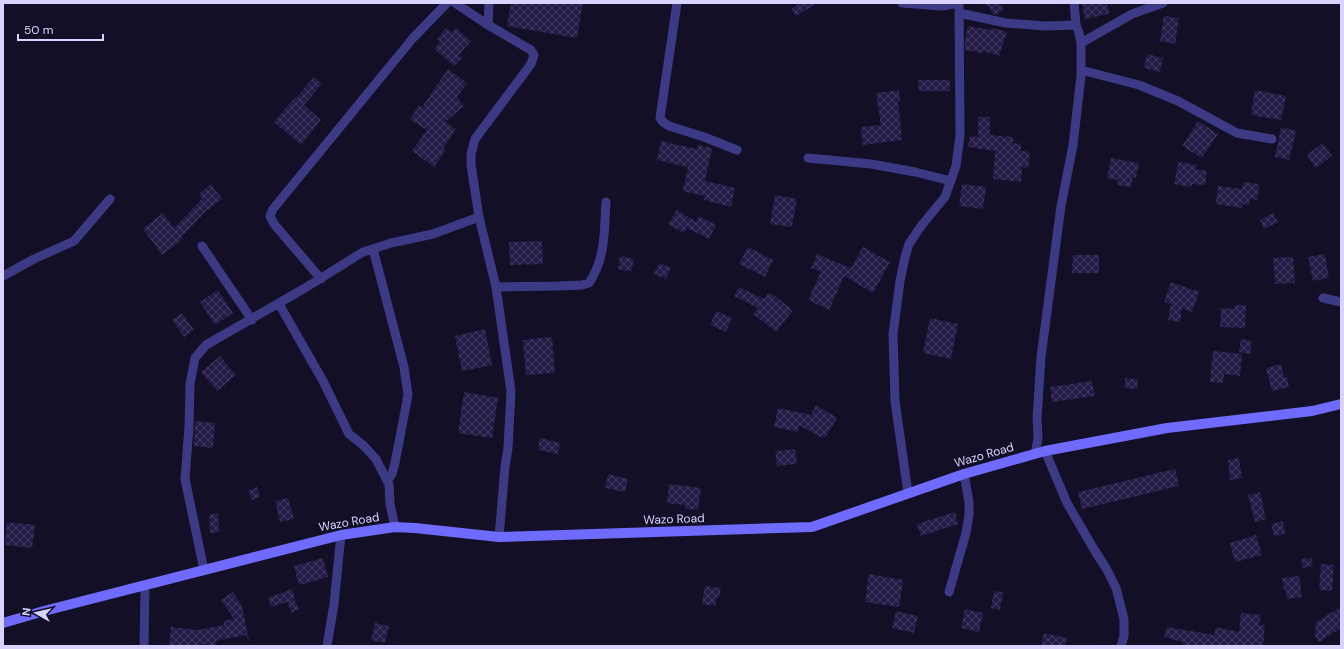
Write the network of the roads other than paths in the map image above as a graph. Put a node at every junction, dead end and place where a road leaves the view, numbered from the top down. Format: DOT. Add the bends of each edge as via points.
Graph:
graph roads {
  1 [pos="447,3"];
  2 [pos="455,3"];
  3 [pos="489,3"];
  4 [pos="677,3"];
  5 [pos="902,3"];
  6 [pos="1074,3"];
  7 [pos="1163,3"];
  8 [pos="959,6"];
  9 [pos="488,25"];
  10 [pos="1076,25"];
  11 [pos="1081,44"];
  12 [pos="1081,70"];
  13 [pos="1272,138"];
  14 [pos="737,150"];
  15 [pos="808,158"];
  16 [pos="952,181"];
  17 [pos="110,199"];
  18 [pos="606,202"];
  19 [pos="479,217"];
  20 [pos="202,246"];
  21 [pos="373,249"];
  22 [pos="3,276"];
  23 [pos="320,279"];
  24 [pos="496,287"];
  25 [pos="1323,298"];
  26 [pos="1341,302"];
  27 [pos="279,304"];
  28 [pos="252,320"];
  29 [pos="1341,404"];
  30 [pos="1040,453"];
  31 [pos="964,474"];
  32 [pos="387,481"];
  33 [pos="908,493"];
  34 [pos="395,528"];
  35 [pos="341,535"];
  36 [pos="500,537"];
  37 [pos="204,570"];
  38 [pos="145,586"];
  39 [pos="949,592"];
  40 [pos="3,623"];
  41 [pos="144,646"];
  42 [pos="327,646"];
  43 [pos="1121,646"];
  1 -- 23 [label="street" via="413,38 273,209 270,216 274,224"];
  2 -- 9 [label="street"];
  3 -- 9 [label="street"];
  4 -- 14 [label="street" via="660,118 669,126"];
  5 -- 8 [label="street"];
  6 -- 10 [label="street"];
  7 -- 11 [label="street" via="1132,14"];
  8 -- 10 [label="street" via="1006,23"];
  8 -- 16 [label="street" via="960,134"];
  9 -- 19 [label="street" via="531,50 534,58 475,139 471,165"];
  10 -- 11 [label="street"];
  11 -- 12 [label="street"];
  12 -- 13 [label="street" via="1139,85 1178,101 1237,133"];
  12 -- 30 [label="street" via="1073,145 1060,214 1041,357 1037,418"];
  15 -- 16 [label="street" via="878,166"];
  16 -- 33 [label="street" via="945,197 909,244 900,281 893,334 895,401"];
  17 -- 22 [label="street" via="74,241"];
  18 -- 24 [label="street" via="602,255 596,274 589,283"];
  19 -- 21 [label="street" via="433,234"];
  19 -- 24 [label="street"];
  20 -- 28 [label="street"];
  21 -- 23 [label="street" via="363,252"];
  21 -- 32 [label="street" via="404,366 408,395 395,463"];
  23 -- 27 [label="street"];
  24 -- 36 [label="street" via="512,391"];
  25 -- 26 [label="street"];
  27 -- 28 [label="street"];
  27 -- 32 [label="street" via="323,381 349,434 376,459"];
  28 -- 37 [label="street" via="206,345 195,358 190,384 185,479"];
  29 -- 30 [label="main road, Wazo Road" via="1312,411 1167,428"];
  30 -- 31 [label="main road, Wazo Road"];
  30 -- 43 [label="street" via="1116,588 1124,619"];
  31 -- 33 [label="main road, Wazo Road"];
  31 -- 39 [label="street" via="969,515"];
  32 -- 34 [label="street"];
  33 -- 36 [label="main road, Wazo Road" via="812,527"];
  34 -- 35 [label="main road, Wazo Road"];
  34 -- 36 [label="main road, Wazo Road"];
  35 -- 37 [label="main road, Wazo Road"];
  35 -- 42 [label="street"];
  37 -- 38 [label="main road, Wazo Road"];
  38 -- 40 [label="main road, Wazo Road"];
  38 -- 41 [label="street"];
}
